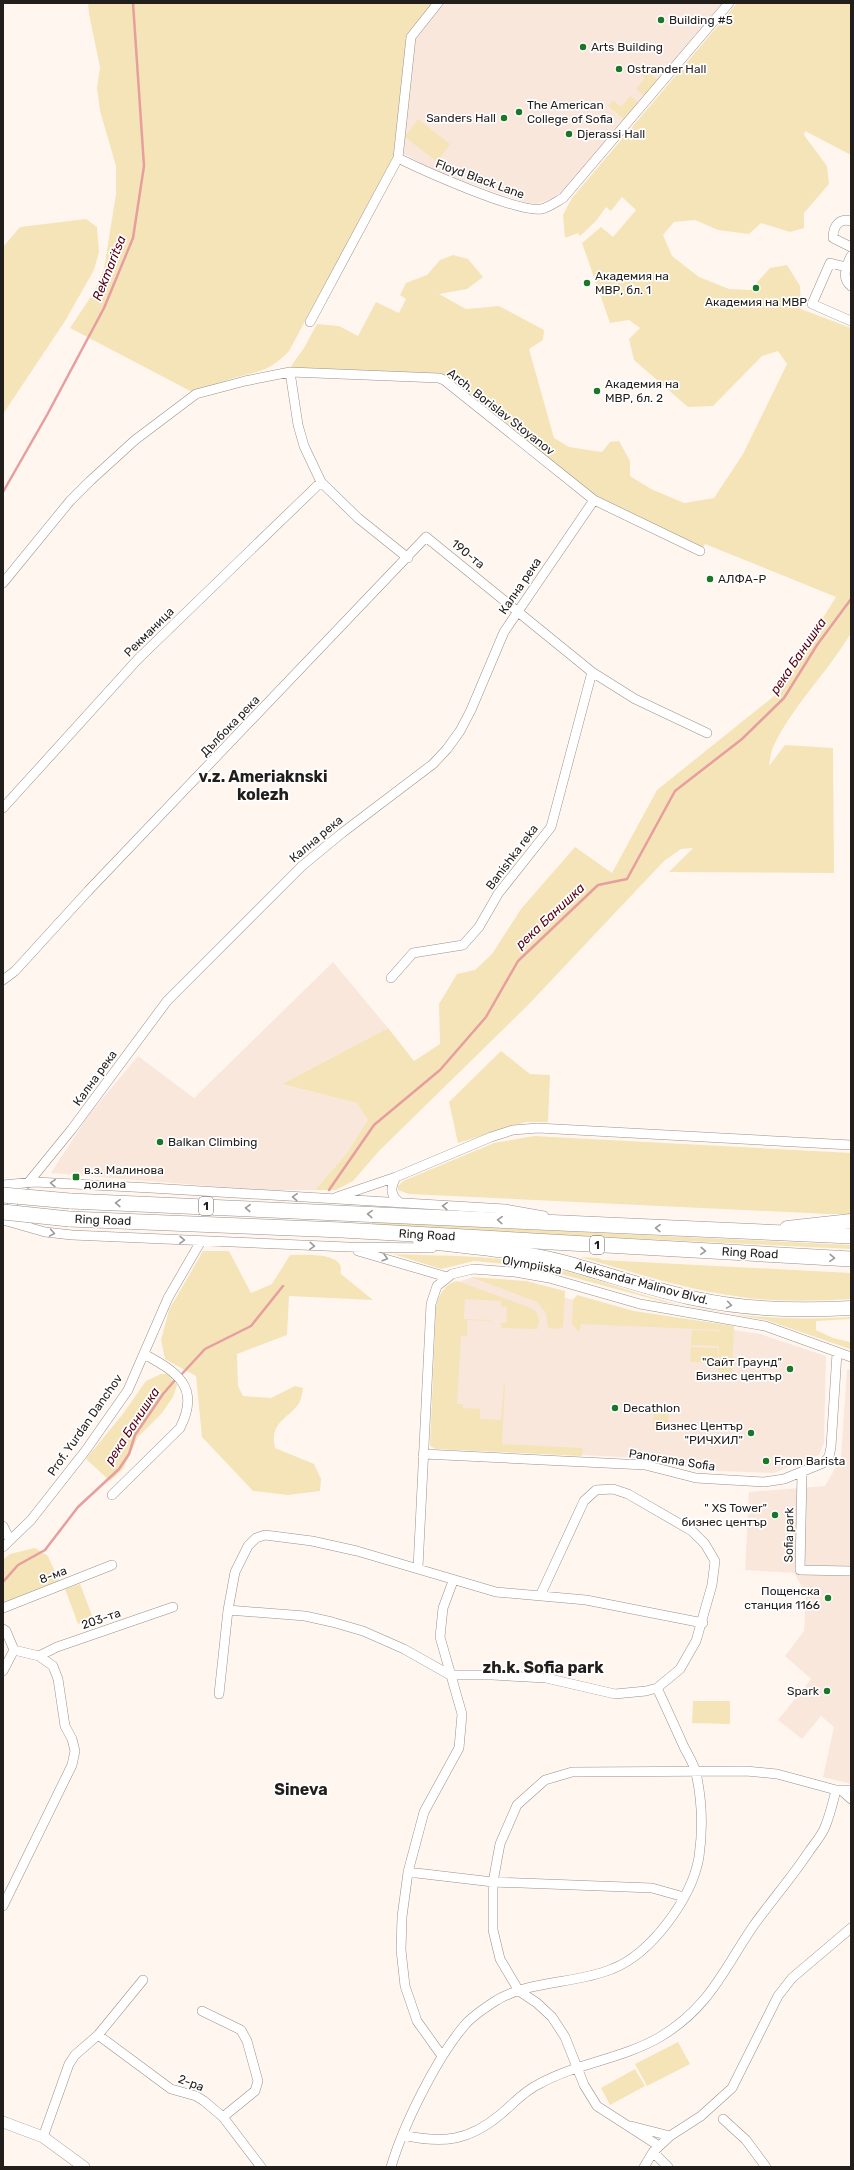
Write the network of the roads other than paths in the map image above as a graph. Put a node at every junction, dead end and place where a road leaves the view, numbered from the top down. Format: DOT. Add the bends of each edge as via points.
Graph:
graph roads {
  1 [pos="438,3"];
  2 [pos="729,3"];
  3 [pos="398,158"];
  4 [pos="851,221"];
  5 [pos="851,247"];
  6 [pos="851,256"];
  7 [pos="846,267"];
  8 [pos="851,286"];
  9 [pos="851,321"];
  10 [pos="310,322"];
  11 [pos="290,372"];
  12 [pos="321,482"];
  13 [pos="594,500"];
  14 [pos="700,551"];
  15 [pos="408,558"];
  16 [pos="3,583"];
  17 [pos="518,611"];
  18 [pos="592,672"];
  19 [pos="707,733"];
  20 [pos="3,808"];
  21 [pos="391,978"];
  22 [pos="3,980"];
  23 [pos="851,1146"];
  24 [pos="396,1177"];
  25 [pos="28,1183"];
  26 [pos="3,1185"];
  27 [pos="3,1195"];
  28 [pos="333,1199"];
  29 [pos="400,1203"];
  30 [pos="3,1212"];
  31 [pos="3,1220"];
  32 [pos="851,1221"];
  33 [pos="595,1225"];
  34 [pos="28,1226"];
  35 [pos="342,1230"];
  36 [pos="752,1232"];
  37 [pos="851,1236"];
  38 [pos="201,1241"];
  39 [pos="348,1247"];
  40 [pos="482,1249"];
  41 [pos="676,1249"];
  42 [pos="501,1250"];
  43 [pos="851,1259"];
  44 [pos="447,1277"];
  45 [pos="851,1308"];
  46 [pos="837,1353"];
  47 [pos="144,1354"];
  48 [pos="851,1357"];
  49 [pos="423,1454"];
  50 [pos="802,1473"];
  51 [pos="112,1495"];
  52 [pos="3,1526"];
  53 [pos="10,1540"];
  54 [pos="3,1547"];
  55 [pos="112,1565"];
  56 [pos="418,1568"];
  57 [pos="851,1571"];
  58 [pos="452,1581"];
  59 [pos="540,1596"];
  60 [pos="173,1607"];
  61 [pos="3,1608"];
  62 [pos="228,1610"];
  63 [pos="703,1623"];
  64 [pos="3,1629"];
  65 [pos="14,1650"];
  66 [pos="39,1656"];
  67 [pos="3,1671"];
  68 [pos="450,1675"];
  69 [pos="657,1688"];
  70 [pos="219,1694"];
  71 [pos="696,1772"];
  72 [pos="843,1790"];
  73 [pos="851,1799"];
  74 [pos="408,1872"];
  75 [pos="493,1882"];
  76 [pos="684,1897"];
  77 [pos="3,1906"];
  78 [pos="851,1928"];
  79 [pos="143,1980"];
  80 [pos="519,1991"];
  81 [pos="202,2011"];
  82 [pos="98,2035"];
  83 [pos="442,2056"];
  84 [pos="576,2067"];
  85 [pos="223,2117"];
  86 [pos="723,2119"];
  87 [pos="3,2122"];
  88 [pos="624,2125"];
  89 [pos="403,2135"];
  90 [pos="670,2136"];
  91 [pos="43,2137"];
  92 [pos="656,2149"];
  93 [pos="84,2167"];
  94 [pos="261,2167"];
  95 [pos="391,2167"];
  96 [pos="644,2167"];
  97 [pos="668,2167"];
  98 [pos="766,2167"];
  1 -- 3 [label="street" via="411,37"];
  2 -- 3 [label="street, Floyd Black Lane" via="563,198 542,209 528,209 488,195 432,175"];
  3 -- 10 [label="street"];
  4 -- 5 [label="street" via="839,221 833,238"];
  6 -- 7 [label="street"];
  7 -- 8 [label="street" via="847,282"];
  7 -- 9 [label="street" via="830,263 812,304"];
  11 -- 12 [label="street" via="298,425 304,446"];
  11 -- 13 [label="street, Arch. Borislav Stoyanov" via="444,380"];
  11 -- 16 [label="street, Arch. Borislav Stoyanov" via="196,394 135,440 90,481 70,501"];
  12 -- 15 [label="street" via="358,518"];
  12 -- 20 [label="street, Рекманица" via="138,659"];
  13 -- 14 [label="street, Arch. Borislav Stoyanov"];
  13 -- 17 [label="street, Кална река"];
  15 -- 17 [label="street, 190-та" via="426,537"];
  15 -- 22 [label="street, Дълбока река" via="15,971"];
  17 -- 18 [label="street, 190-та"];
  17 -- 25 [label="street, Кална река" via="504,632 464,724 447,749 433,764 302,866 209,957 167,1001 72,1129"];
  18 -- 19 [label="street, 190-та" via="635,699"];
  18 -- 21 [label="street, Banishka reka" via="550,827 498,894 479,927 463,945 413,953"];
  23 -- 24 [label="street" via="538,1128 513,1130 491,1137"];
  24 -- 28 [label="street"];
  24 -- 29 [label="street" via="392,1190 393,1198"];
  25 -- 26 [label="street"];
  28 -- 25 [label="street, one-way" via="144,1187"];
  25 -- 34 [label="street, Кална река" via="18,1189 12,1203 15,1215"];
  33 -- 27 [label="highway, Ring Road / 1, one-way, bridge" via="70,1201"];
  28 -- 29 [label="street"];
  33 -- 29 [label="street, one-way" via="505,1209"];
  30 -- 35 [label="highway, Ring Road / 1, bridge" via="69,1219"];
  31 -- 34 [label="street"];
  32 -- 36 [label="main road"];
  36 -- 33 [label="highway, Ring Road / 1, one-way"];
  34 -- 38 [label="street, one-way" via="54,1234"];
  35 -- 40 [label="main road, Aleksandar Malinov Blvd."];
  35 -- 41 [label="highway, Ring Road / 1"];
  36 -- 37 [label="highway, Ring Road / 1"];
  38 -- 39 [label="street, one-way"];
  38 -- 47 [label="street, Prof. Yurdan Danchov" via="168,1298"];
  39 -- 40 [label="street"];
  39 -- 44 [label="street, one-way"];
  40 -- 42 [label="main road, Aleksandar Malinov Blvd."];
  41 -- 42 [label="highway"];
  41 -- 43 [label="highway, Ring Road / 1, one-way"];
  42 -- 45 [label="main road, Aleksandar Malinov Blvd., one-way" via="563,1262 716,1303 770,1309"];
  44 -- 46 [label="street, Olympiiska" via="459,1271 473,1269 532,1275 640,1304 765,1326"];
  44 -- 49 [label="street" via="437,1286 431,1304"];
  46 -- 48 [label="street, Olympiiska"];
  46 -- 50 [label="street, Panorama Sofia" via="831,1453 827,1461"];
  47 -- 51 [label="street" via="170,1368 183,1382 189,1402 186,1417 180,1428"];
  47 -- 53 [label="street, Prof. Yurdan Danchov" via="128,1390 86,1450 31,1520"];
  49 -- 50 [label="street, Panorama Sofia" via="645,1465 704,1479 764,1482"];
  49 -- 56 [label="street"];
  50 -- 57 [label="street, Sofia park" via="800,1570"];
  52 -- 53 [label="street"];
  53 -- 54 [label="street, Prof. Yurdan Danchov"];
  55 -- 61 [label="street, 8-ма"];
  56 -- 58 [label="street"];
  56 -- 62 [label="street" via="312,1541 265,1535 256,1538 248,1546 236,1572"];
  58 -- 59 [label="street" via="496,1592"];
  58 -- 68 [label="street" via="443,1608 440,1637"];
  59 -- 63 [label="street" via="586,1600"];
  59 -- 63 [label="street" via="584,1501 596,1490 613,1489 628,1494 692,1531 705,1544 715,1561"];
  60 -- 66 [label="street, 203-та" via="57,1647"];
  62 -- 68 [label="street" via="305,1616 363,1631 404,1649"];
  62 -- 70 [label="street"];
  63 -- 69 [label="street" via="680,1669"];
  64 -- 65 [label="street"];
  65 -- 66 [label="street"];
  65 -- 67 [label="street"];
  66 -- 77 [label="street" via="53,1666 58,1679 65,1726 72,1739 74,1751 72,1765"];
  68 -- 69 [label="street" via="546,1678 615,1694"];
  68 -- 74 [label="street" via="462,1714 459,1748 424,1812"];
  69 -- 71 [label="street"];
  71 -- 72 [label="street" via="746,1770 777,1774"];
  71 -- 75 [label="street" via="572,1772 545,1780 517,1805 500,1844"];
  71 -- 76 [label="street" via="702,1807 699,1858"];
  72 -- 73 [label="street"];
  72 -- 84 [label="street" via="825,1828 754,1926 717,1986 699,2007 682,2023 638,2048"];
  74 -- 75 [label="street"];
  74 -- 83 [label="street" via="401,1950 405,1986 417,2021"];
  75 -- 76 [label="street" via="652,1888"];
  75 -- 80 [label="street" via="493,1930 500,1959"];
  76 -- 80 [label="street" via="660,1934 638,1954 614,1969"];
  78 -- 90 [label="street" via="792,1978 778,1996 732,2088 702,2116"];
  79 -- 82 [label="street"];
  80 -- 83 [label="street" via="497,2000 464,2025"];
  80 -- 84 [label="street" via="538,2003 552,2017 565,2037"];
  81 -- 85 [label="street" via="241,2030 247,2041 258,2081 255,2091"];
  82 -- 85 [label="street, 2-ра" via="171,2089 196,2096"];
  82 -- 91 [label="street" via="75,2055 69,2064"];
  83 -- 89 [label="street"];
  84 -- 88 [label="street" via="597,2106"];
  84 -- 89 [label="street" via="537,2085 484,2128 461,2137 442,2140 424,2140"];
  85 -- 94 [label="street, 2-ра"];
  86 -- 98 [label="street" via="746,2140"];
  87 -- 91 [label="street"];
  88 -- 90 [label="street"];
  88 -- 92 [label="street"];
  89 -- 95 [label="street"];
  90 -- 92 [label="street"];
  91 -- 93 [label="street"];
  92 -- 96 [label="street"];
  92 -- 97 [label="street"];
}
